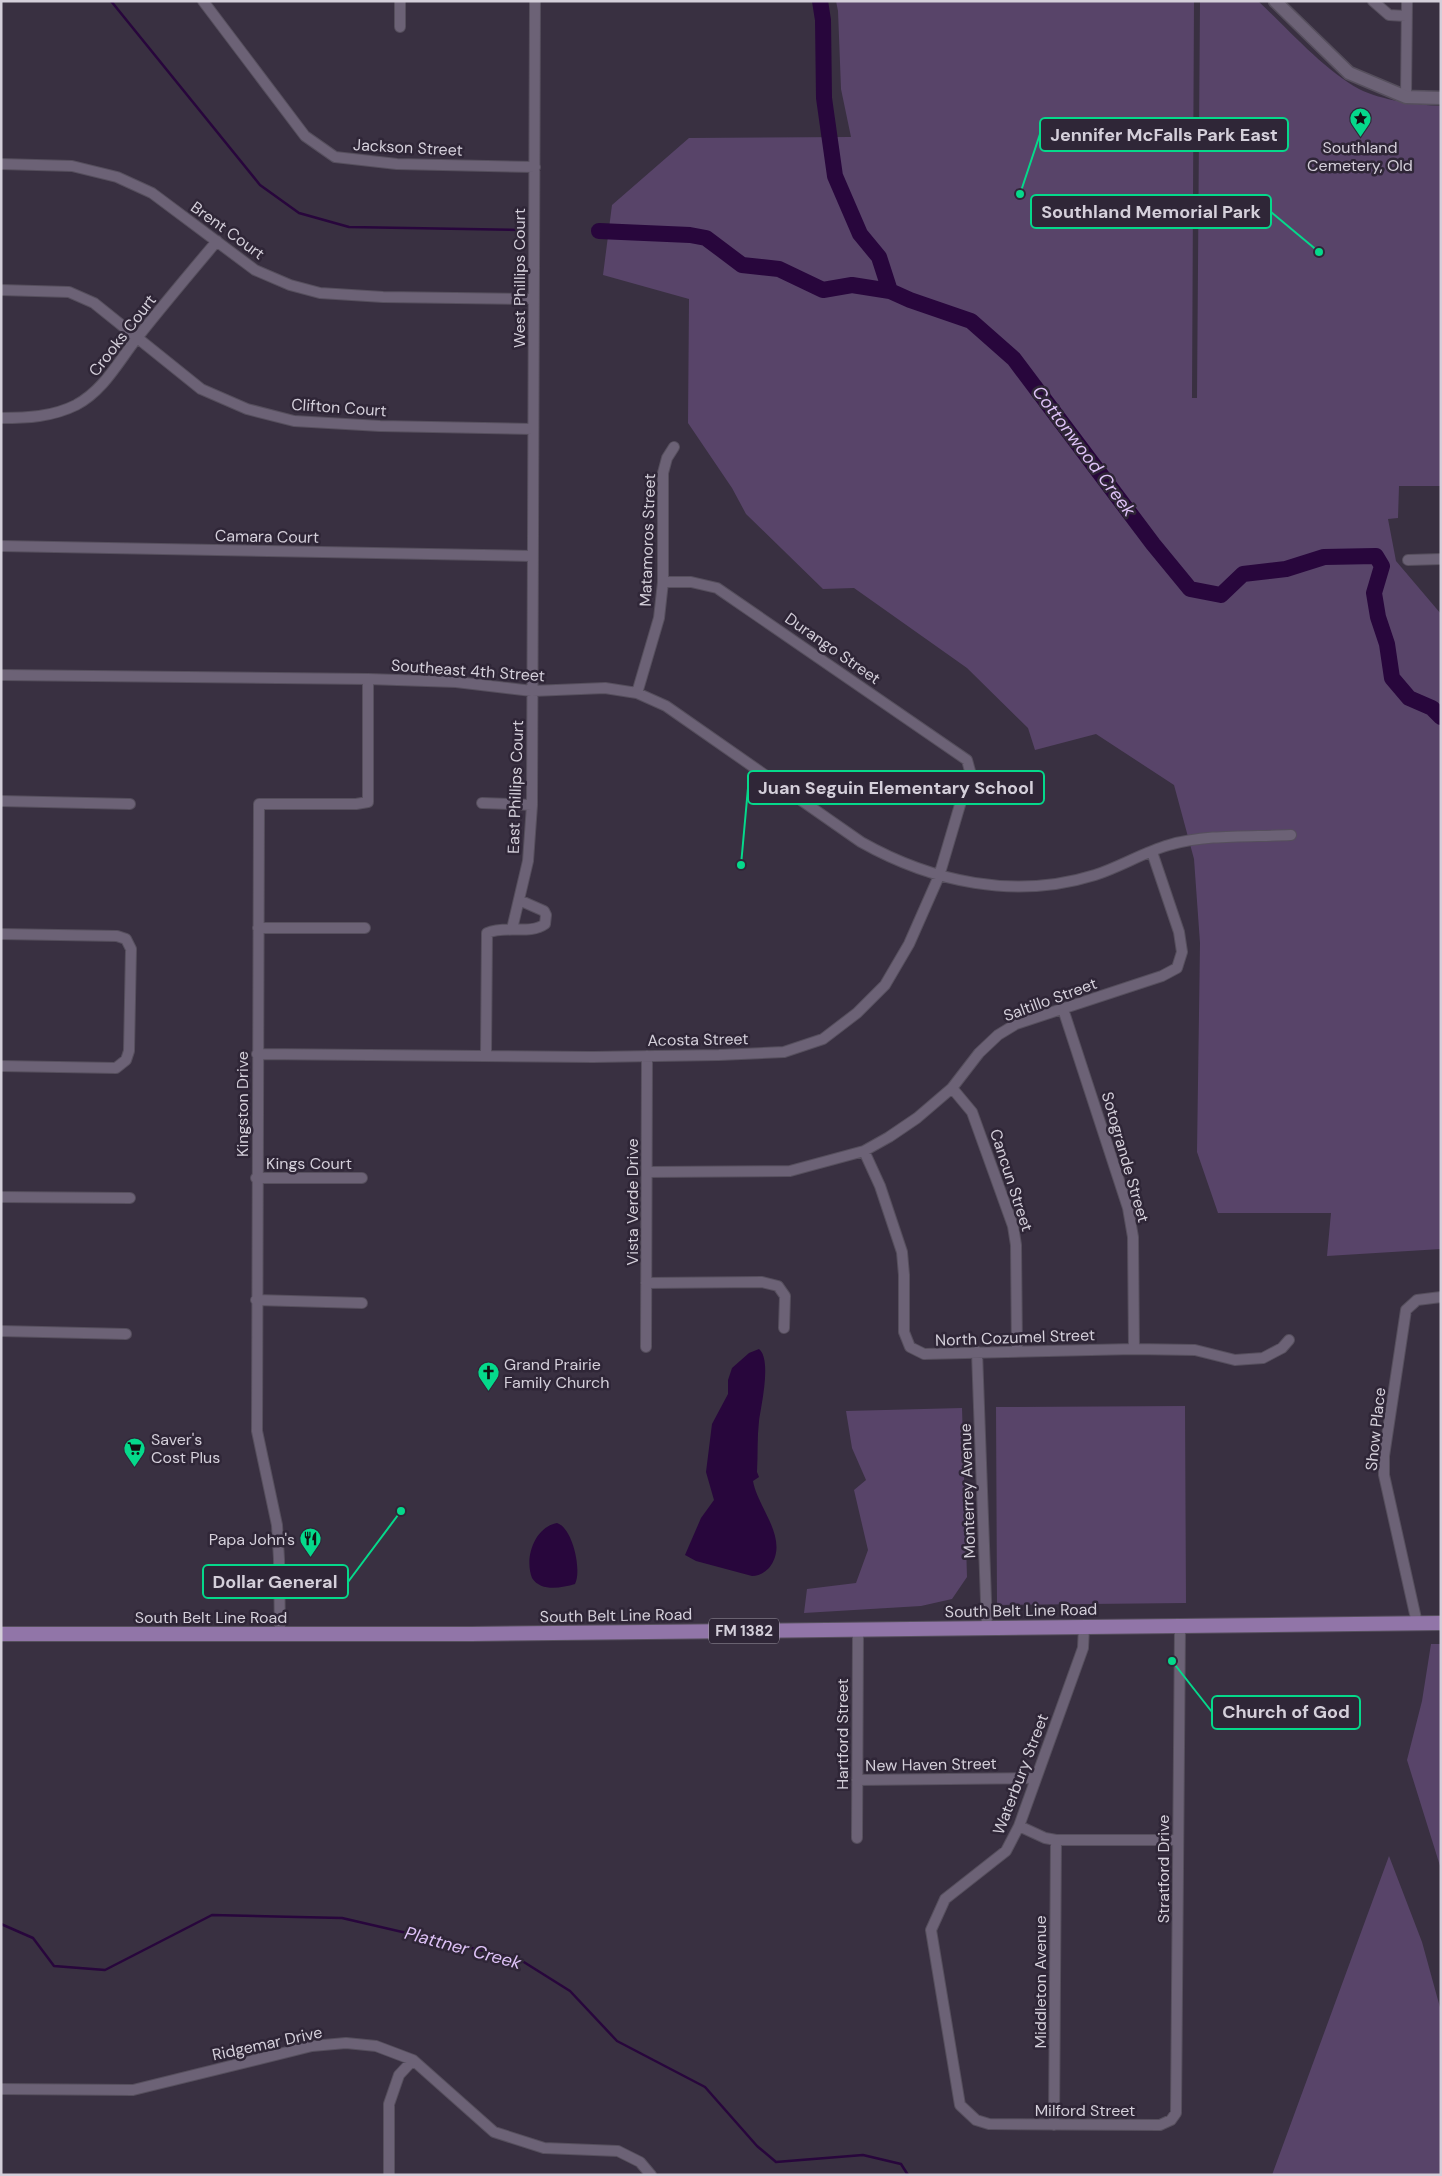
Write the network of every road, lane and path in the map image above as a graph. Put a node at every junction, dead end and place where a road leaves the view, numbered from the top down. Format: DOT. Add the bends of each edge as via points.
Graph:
graph roads {
  1 [pos="203,1"];
  2 [pos="400,1"];
  3 [pos="535,1"];
  4 [pos="1275,1"];
  5 [pos="1373,1"];
  6 [pos="1407,1"];
  7 [pos="1406,16"];
  8 [pos="400,27"];
  9 [pos="1406,97"];
  10 [pos="1441,98"];
  11 [pos="1,164"];
  12 [pos="535,167"];
  13 [pos="217,241"];
  14 [pos="1,290"];
  15 [pos="534,299"];
  16 [pos="136,339"];
  17 [pos="1,418"];
  18 [pos="533,429"];
  19 [pos="674,447"];
  20 [pos="1,546"];
  21 [pos="532,556"];
  22 [pos="1441,559"];
  23 [pos="1408,560"];
  24 [pos="663,582"];
  25 [pos="1,675"];
  26 [pos="368,679"];
  27 [pos="532,691"];
  28 [pos="637,693"];
  29 [pos="970,770"];
  30 [pos="1,801"];
  31 [pos="482,803"];
  32 [pos="130,804"];
  33 [pos="532,805"];
  34 [pos="1290,835"];
  35 [pos="1152,852"];
  36 [pos="939,876"];
  37 [pos="519,900"];
  38 [pos="258,928"];
  39 [pos="365,928"];
  40 [pos="512,929"];
  41 [pos="1,934"];
  42 [pos="1063,1009"];
  43 [pos="257,1054"];
  44 [pos="486,1056"];
  45 [pos="647,1056"];
  46 [pos="1,1066"];
  47 [pos="952,1088"];
  48 [pos="864,1151"];
  49 [pos="646,1172"];
  50 [pos="256,1178"];
  51 [pos="362,1178"];
  52 [pos="1,1196"];
  53 [pos="130,1198"];
  54 [pos="646,1283"];
  55 [pos="1441,1297"];
  56 [pos="256,1300"];
  57 [pos="362,1303"];
  58 [pos="784,1328"];
  59 [pos="1,1332"];
  60 [pos="126,1334"];
  61 [pos="1289,1340"];
  62 [pos="646,1347"];
  63 [pos="1134,1349"];
  64 [pos="1017,1351"];
  65 [pos="977,1352"];
  66 [pos="1441,1623"];
  67 [pos="1417,1624"];
  68 [pos="1180,1626"];
  69 [pos="1084,1627"];
  70 [pos="987,1628"];
  71 [pos="858,1631"];
  72 [pos="1,1634"];
  73 [pos="280,1635"];
  74 [pos="1035,1778"];
  75 [pos="857,1780"];
  76 [pos="1019,1826"];
  77 [pos="857,1838"];
  78 [pos="1056,1840"];
  79 [pos="1178,1840"];
  80 [pos="413,2060"];
  81 [pos="1,2089"];
  82 [pos="1176,2112"];
  83 [pos="989,2124"];
  84 [pos="1054,2125"];
  85 [pos="389,2175"];
  86 [pos="651,2175"];
  1 -- 12 [label="street, Jackson Street" via="305,136 335,157 397,164"];
  2 -- 8 [label="street"];
  3 -- 12 [label="street, West Phillips Court"];
  4 -- 9 [label="street" via="1349,73"];
  5 -- 7 [label="street" via="1389,14"];
  6 -- 7 [label="street"];
  7 -- 9 [label="street"];
  9 -- 10 [label="street"];
  11 -- 13 [label="street, Brent Court" via="72,166 117,177 152,193"];
  12 -- 15 [label="street, West Phillips Court"];
  13 -- 15 [label="street, Brent Court" via="255,270 290,286 320,293"];
  13 -- 16 [label="street, Crooks Court"];
  14 -- 16 [label="street, Clifton Court" via="69,292 94,303"];
  15 -- 18 [label="street, West Phillips Court"];
  16 -- 17 [label="street, Crooks Court" via="100,388 82,402 51,415"];
  16 -- 18 [label="street, Clifton Court" via="200,389 247,409 294,421"];
  18 -- 21 [label="street, West Phillips Court"];
  19 -- 24 [label="street, Matamoros Street" via="666,458 663,473"];
  20 -- 21 [label="street, Camara Court"];
  21 -- 27 [label="street, East Phillips Court"];
  22 -- 23 [label="street"];
  24 -- 28 [label="street, Matamoros Street" via="659,618"];
  24 -- 29 [label="street, Durango Street" via="691,582 717,588 967,760"];
  25 -- 26 [label="street, Southeast 4th Street"];
  26 -- 27 [label="street, Southeast 4th Street" via="456,682"];
  26 -- 38 [label="street, Kingston Drive" via="368,802 259,804"];
  27 -- 28 [label="street, Southeast 4th Street" via="605,688"];
  27 -- 33 [label="street, East Phillips Court"];
  28 -- 36 [label="street, Southeast 4th Street" via="666,706 861,842 890,859"];
  29 -- 36 [label="street, Acosta Street"];
  30 -- 32 [label="street"];
  31 -- 33 [label="street"];
  33 -- 37 [label="street, East Phillips Court" via="528,861"];
  34 -- 35 [label="street, Southeast 4th Street" via="1198,839"];
  35 -- 36 [label="street, Southeast 4th Street" via="1095,875 1055,885 1017,888 974,884"];
  35 -- 42 [label="street, Saltillo Street" via="1179,932 1182,952 1177,968"];
  36 -- 45 [label="street, Acosta Street" via="913,936 885,985 857,1013 823,1039 784,1052"];
  37 -- 40 [label="street, East Phillips Court"];
  37 -- 40 [label="street" via="544,911 547,920 536,929"];
  38 -- 39 [label="street"];
  38 -- 43 [label="street, Kingston Drive"];
  40 -- 44 [label="street" via="487,933"];
  41 -- 46 [label="street" via="116,936 126,939 131,949 129,1051 126,1060 116,1068"];
  42 -- 47 [label="street, Saltillo Street" via="1016,1024 998,1035 979,1053"];
  42 -- 63 [label="street, Sotogrande Street" via="1128,1208 1133,1237"];
  43 -- 44 [label="street, Acosta Street"];
  43 -- 50 [label="street, Kingston Drive"];
  44 -- 45 [label="street, Acosta Street"];
  45 -- 49 [label="street, Vista Verde Drive"];
  47 -- 48 [label="street, Saltillo Street" via="917,1118"];
  47 -- 64 [label="street, Cancun Street" via="972,1112 1013,1226"];
  48 -- 49 [label="street, Saltillo Street" via="790,1171"];
  48 -- 65 [label="street, North Cozumel Street" via="880,1186 902,1252 904,1332 910,1347 924,1354"];
  49 -- 54 [label="street, Vista Verde Drive"];
  50 -- 51 [label="street, Kings Court"];
  50 -- 56 [label="street, Kingston Drive"];
  52 -- 53 [label="street"];
  54 -- 58 [label="street" via="762,1282 778,1286 785,1296"];
  54 -- 62 [label="street, Vista Verde Drive"];
  55 -- 67 [label="street, Show Place" via="1417,1300 1406,1310 1384,1456 1384,1475"];
  56 -- 57 [label="street"];
  56 -- 73 [label="street, Kingston Drive" via="257,1431 276,1525"];
  59 -- 60 [label="street"];
  61 -- 63 [label="street, North Cozumel Street" via="1264,1358 1236,1360 1196,1350"];
  63 -- 64 [label="street, North Cozumel Street"];
  64 -- 65 [label="street, North Cozumel Street"];
  65 -- 70 [label="street, Monterrey Avenue"];
  66 -- 67 [label="main road, South Belt Line Road / FM 1382"];
  67 -- 68 [label="main road, South Belt Line Road / FM 1382"];
  68 -- 69 [label="main road, South Belt Line Road / FM 1382"];
  68 -- 79 [label="street, Stratford Drive"];
  69 -- 70 [label="main road, South Belt Line Road / FM 1382"];
  69 -- 74 [label="street, Waterbury Street" via="1083,1648"];
  70 -- 71 [label="main road, South Belt Line Road / FM 1382"];
  71 -- 73 [label="main road, South Belt Line Road / FM 1382"];
  71 -- 75 [label="street, Hartford Street"];
  72 -- 73 [label="main road, South Belt Line Road / FM 1382"];
  74 -- 75 [label="street, New Haven Street"];
  74 -- 76 [label="street, Waterbury Street"];
  75 -- 77 [label="street, Hartford Street"];
  76 -- 78 [label="street"];
  76 -- 83 [label="street, Waterbury Street" via="1006,1851 945,1899 931,1930 960,2105 976,2120"];
  78 -- 79 [label="street"];
  78 -- 84 [label="street, Middleton Avenue"];
  79 -- 82 [label="street, Stratford Drive"];
  80 -- 81 [label="street, Ridgemar Drive" via="376,2046 329,2044 134,2090"];
  80 -- 85 [label="street" via="399,2075 389,2104"];
  80 -- 86 [label="street, Ridgemar Drive" via="494,2132 544,2148 618,2151 640,2162"];
  82 -- 84 [label="street, Milford Street" via="1171,2120 1160,2125"];
  83 -- 84 [label="street, Milford Street"];
}
